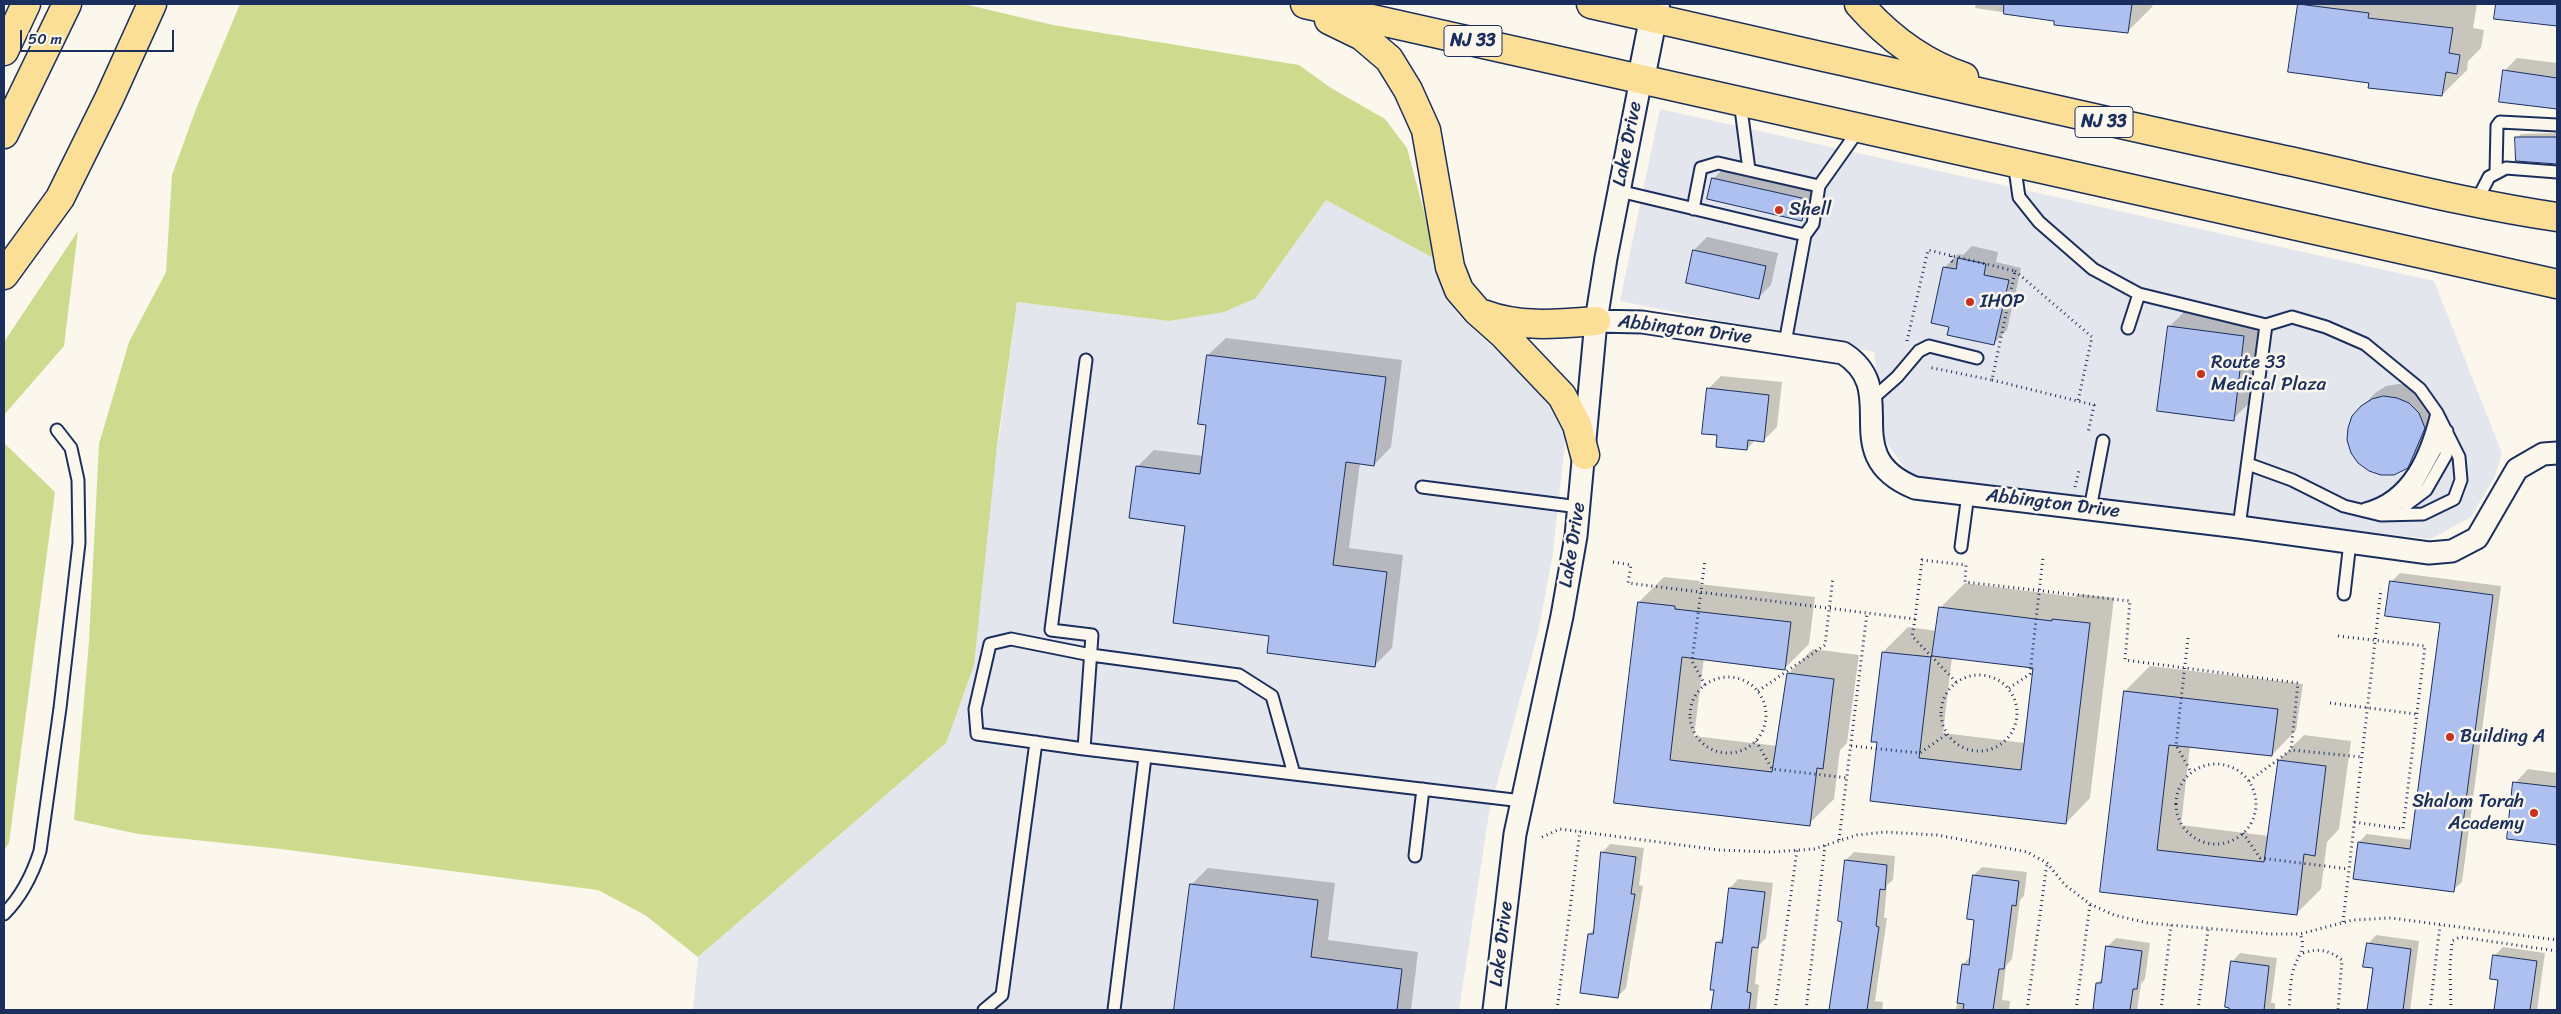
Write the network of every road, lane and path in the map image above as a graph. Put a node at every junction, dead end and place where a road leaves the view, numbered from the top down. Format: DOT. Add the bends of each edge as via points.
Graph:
graph roads {
  1 [pos="26,4"];
  2 [pos="66,4"];
  3 [pos="132,4"];
  4 [pos="152,4"];
  5 [pos="1296,4"];
  6 [pos="1305,4"];
  7 [pos="1591,4"];
  8 [pos="1859,4"];
  9 [pos="1654,11"];
  10 [pos="4,51"];
  11 [pos="1642,79"];
  12 [pos="1740,99"];
  13 [pos="2084,117"];
  14 [pos="2557,125"];
  15 [pos="1861,127"];
  16 [pos="4,134"];
  17 [pos="2014,161"];
  18 [pos="1749,170"];
  19 [pos="2496,172"];
  20 [pos="2557,172"];
  21 [pos="1819,186"];
  22 [pos="1618,191"];
  23 [pos="2475,204"];
  24 [pos="1693,209"];
  25 [pos="2557,217"];
  26 [pos="1805,235"];
  27 [pos="1951,256"];
  28 [pos="1957,263"];
  29 [pos="4,271"];
  30 [pos="2015,271"];
  31 [pos="4,275"];
  32 [pos="2557,284"];
  33 [pos="2138,294"];
  34 [pos="1477,312"];
  35 [pos="1596,321"];
  36 [pos="2266,325"];
  37 [pos="2128,328"];
  38 [pos="1907,342"];
  39 [pos="1785,344"];
  40 [pos="1977,358"];
  41 [pos="1086,360"];
  42 [pos="1928,367"];
  43 [pos="1992,380"];
  44 [pos="1871,400"];
  45 [pos="2078,401"];
  46 [pos="2437,412"];
  47 [pos="2447,429"];
  48 [pos="57,430"];
  49 [pos="2087,437"];
  50 [pos="2103,441"];
  51 [pos="2557,453"];
  52 [pos="1585,455"];
  53 [pos="2081,462"];
  54 [pos="2248,464"];
  55 [pos="1422,487"];
  56 [pos="2075,488"];
  57 [pos="1968,494"];
  58 [pos="1579,507"];
  59 [pos="2090,509"];
  60 [pos="2362,510"];
  61 [pos="2381,515"];
  62 [pos="2240,527"];
  63 [pos="2350,542"];
  64 [pos="1961,547"];
  65 [pos="2043,557"];
  66 [pos="1705,560"];
  67 [pos="1613,562"];
  68 [pos="1833,577"];
  69 [pos="2039,589"];
  70 [pos="2381,589"];
  71 [pos="1701,591"];
  72 [pos="2344,594"];
  73 [pos="1829,608"];
  74 [pos="1867,613"];
  75 [pos="1915,619"];
  76 [pos="2338,636"];
  77 [pos="2188,638"];
  78 [pos="2375,641"];
  79 [pos="1091,655"];
  80 [pos="2184,669"];
  81 [pos="1956,682"];
  82 [pos="1705,685"];
  83 [pos="2009,688"];
  84 [pos="1758,691"];
  85 [pos="2330,703"];
  86 [pos="2367,708"];
  87 [pos="2417,714"];
  88 [pos="1947,734"];
  89 [pos="1756,741"];
  90 [pos="1036,742"];
  91 [pos="1851,746"];
  92 [pos="1084,749"];
  93 [pos="2291,750"];
  94 [pos="1145,757"];
  95 [pos="2362,757"];
  96 [pos="2191,772"];
  97 [pos="1294,774"];
  98 [pos="1848,778"];
  99 [pos="2249,781"];
  100 [pos="1423,790"];
  101 [pos="1522,801"];
  102 [pos="2354,822"];
  103 [pos="1580,831"];
  104 [pos="2243,833"];
  105 [pos="1542,838"];
  106 [pos="1839,841"];
  107 [pos="1825,845"];
  108 [pos="1797,850"];
  109 [pos="1415,856"];
  110 [pos="2047,863"];
  111 [pos="2349,869"];
  112 [pos="2090,904"];
  113 [pos="4,914"];
  114 [pos="2343,922"];
  115 [pos="2171,925"];
  116 [pos="2440,925"];
  117 [pos="2208,929"];
  118 [pos="2300,934"];
  119 [pos="2557,940"];
  120 [pos="2557,951"];
  121 [pos="2303,953"];
  122 [pos="984,1010"];
  123 [pos="1114,1010"];
  124 [pos="1494,1010"];
  125 [pos="1557,1010"];
  126 [pos="1775,1010"];
  127 [pos="1806,1010"];
  128 [pos="2027,1010"];
  129 [pos="2076,1010"];
  130 [pos="2161,1010"];
  131 [pos="2198,1010"];
  132 [pos="2289,1010"];
  133 [pos="2338,1010"];
  134 [pos="2430,1010"];
  135 [pos="2451,1010"];
  1 -- 10 [label="highway"];
  2 -- 16 [label="highway"];
  3 -- 29 [label="highway" via="94,94"];
  4 -- 31 [label="highway" via="110,99 60,198"];
  5 -- 34 [label="highway" via="1362,36 1389,59 1408,90 1426,130 1450,267 1459,290"];
  6 -- 11 [label="highway, NJ 33"];
  7 -- 9 [label="highway, NJ 33"];
  8 -- 13 [label="highway" via="1881,29 1920,58 1959,76"];
  9 -- 11 [label="street"];
  9 -- 13 [label="highway, NJ 33"];
  11 -- 12 [label="highway, NJ 33"];
  11 -- 22 [label="street, Lake Drive"];
  12 -- 15 [label="highway, NJ 33"];
  12 -- 18 [label="lane"];
  13 -- 23 [label="highway, NJ 33"];
  14 -- 19 [label="lane" via="2500,122 2497,126"];
  15 -- 17 [label="highway, NJ 33"];
  15 -- 21 [label="lane"];
  17 -- 32 [label="highway, NJ 33"];
  17 -- 33 [label="lane" via="2019,197 2039,222 2093,269"];
  18 -- 21 [label="lane"];
  18 -- 24 [label="lane" via="1718,163 1701,168"];
  19 -- 20 [label="lane" via="2506,168"];
  19 -- 23 [label="lane" via="2489,177"];
  21 -- 26 [label="lane" via="1813,224"];
  22 -- 24 [label="lane"];
  22 -- 35 [label="street, Lake Drive"];
  23 -- 25 [label="highway, NJ 33"];
  24 -- 26 [label="lane"];
  26 -- 39 [label="lane"];
  27 -- 28 [label="path"];
  27 -- 30 [label="path"];
  27 -- 38 [label="path" via="1928,250"];
  30 -- 43 [label="path"];
  30 -- 45 [label="path" via="2092,337"];
  33 -- 36 [label="lane"];
  33 -- 37 [label="lane"];
  34 -- 35 [label="highway" via="1500,320 1536,324"];
  34 -- 52 [label="highway" via="1504,335 1562,396 1577,426"];
  35 -- 39 [label="street, Abbington Drive" via="1642,322"];
  35 -- 52 [label="street, Lake Drive"];
  36 -- 46 [label="lane" via="2292,317 2365,344 2420,389"];
  36 -- 54 [label="lane"];
  39 -- 44 [label="street, Abbington Drive" via="1830,349 1856,360 1871,387"];
  40 -- 44 [label="lane" via="1929,346 1919,351"];
  41 -- 79 [label="lane" via="1051,630 1092,635"];
  42 -- 43 [label="path"];
  43 -- 45 [label="path"];
  44 -- 57 [label="street, Abbington Drive" via="1871,436 1876,454 1886,470 1900,482 1915,488"];
  45 -- 49 [label="path" via="2094,405"];
  46 -- 47 [label="lane"];
  46 -- 60 [label="lane" via="2429,444 2409,480 2398,494 2382,505"];
  46 -- 61 [label="lane" via="2436,449 2416,485 2402,502"];
  47 -- 61 [label="lane" via="2446,455 2426,490 2406,505"];
  47 -- 61 [label="lane" via="2459,457 2461,480 2454,499 2423,514"];
  48 -- 113 [label="lane" via="71,448 78,480 79,543 75,596 40,851 27,885"];
  50 -- 59 [label="lane"];
  51 -- 63 [label="street, Abbington Drive" via="2543,454 2517,469 2477,538 2452,551 2429,553"];
  52 -- 58 [label="street, Lake Drive"];
  53 -- 56 [label="path"];
  54 -- 60 [label="lane" via="2292,480 2344,506"];
  54 -- 62 [label="lane"];
  55 -- 58 [label="lane"];
  57 -- 59 [label="street, Abbington Drive"];
  57 -- 64 [label="lane"];
  58 -- 101 [label="street, Lake Drive" via="1562,616"];
  59 -- 62 [label="street, Abbington Drive"];
  60 -- 61 [label="lane"];
  62 -- 63 [label="street, Abbington Drive"];
  63 -- 72 [label="lane"];
  65 -- 69 [label="path"];
  66 -- 71 [label="path"];
  67 -- 71 [label="path" via="1630,565 1628,583"];
  68 -- 73 [label="path"];
  69 -- 75 [label="path" via="1965,582 1966,565 1922,560"];
  69 -- 80 [label="path" via="2130,601 2125,660"];
  69 -- 83 [label="path" via="2030,674"];
  70 -- 78 [label="path"];
  71 -- 73 [label="path"];
  71 -- 82 [label="path" via="1692,661"];
  73 -- 74 [label="path"];
  73 -- 84 [label="path" via="1825,645"];
  74 -- 75 [label="path"];
  74 -- 91 [label="path"];
  75 -- 81 [label="path" via="1912,636"];
  76 -- 78 [label="path"];
  77 -- 80 [label="path"];
  78 -- 86 [label="path"];
  78 -- 87 [label="path" via="2425,646"];
  79 -- 90 [label="lane" via="1011,639 990,644 975,709 977,734"];
  79 -- 92 [label="lane"];
  79 -- 97 [label="lane" via="1239,675 1272,696"];
  80 -- 93 [label="path" via="2298,682"];
  80 -- 96 [label="path" via="2176,745"];
  81 -- 83 [label="path" via="1984,674"];
  81 -- 88 [label="path" via="1941,704 1941,721"];
  82 -- 84 [label="path" via="1722,678 1740,679"];
  82 -- 89 [label="path" via="1695,696 1690,711 1694,733 1703,744 1718,752 1736,753"];
  83 -- 88 [label="path" via="2015,700 2016,721 2005,741 1994,748 1976,751 1959,746"];
  84 -- 89 [label="path" via="1765,705 1766,718"];
  85 -- 86 [label="path"];
  86 -- 87 [label="path"];
  86 -- 95 [label="path"];
  87 -- 102 [label="path" via="2403,829"];
  88 -- 91 [label="path" via="1920,753"];
  89 -- 98 [label="path" via="1772,769"];
  90 -- 92 [label="lane"];
  90 -- 122 [label="lane" via="1002,995"];
  91 -- 98 [label="path"];
  92 -- 94 [label="lane"];
  93 -- 95 [label="path"];
  93 -- 99 [label="path"];
  94 -- 97 [label="lane"];
  94 -- 123 [label="lane"];
  95 -- 102 [label="path"];
  96 -- 99 [label="path" via="2215,764 2234,769"];
  96 -- 104 [label="path" via="2177,794 2178,819 2185,830 2207,843 2232,840"];
  97 -- 100 [label="lane"];
  98 -- 106 [label="path"];
  99 -- 104 [label="path" via="2256,802 2250,824"];
  100 -- 101 [label="lane"];
  100 -- 109 [label="lane"];
  101 -- 124 [label="street, Lake Drive"];
  102 -- 111 [label="path"];
  103 -- 105 [label="path" via="1560,829"];
  103 -- 108 [label="path" via="1720,850"];
  103 -- 125 [label="path"];
  104 -- 111 [label="path" via="2260,858"];
  106 -- 107 [label="path"];
  106 -- 110 [label="path" via="1884,832 1937,835 2028,852"];
  107 -- 108 [label="path"];
  107 -- 127 [label="path"];
  108 -- 126 [label="path"];
  110 -- 112 [label="path" via="2065,886"];
  110 -- 128 [label="path"];
  111 -- 114 [label="path"];
  112 -- 115 [label="path" via="2114,915"];
  112 -- 129 [label="path"];
  114 -- 116 [label="path" via="2391,918"];
  114 -- 118 [label="path"];
  115 -- 117 [label="path"];
  115 -- 130 [label="path"];
  116 -- 119 [label="path"];
  116 -- 134 [label="path"];
  117 -- 118 [label="path"];
  117 -- 131 [label="path"];
  118 -- 121 [label="path"];
  120 -- 135 [label="path" via="2460,937 2452,941"];
  121 -- 132 [label="path" via="2294,971"];
  121 -- 133 [label="path" via="2321,950 2342,960"];
}
